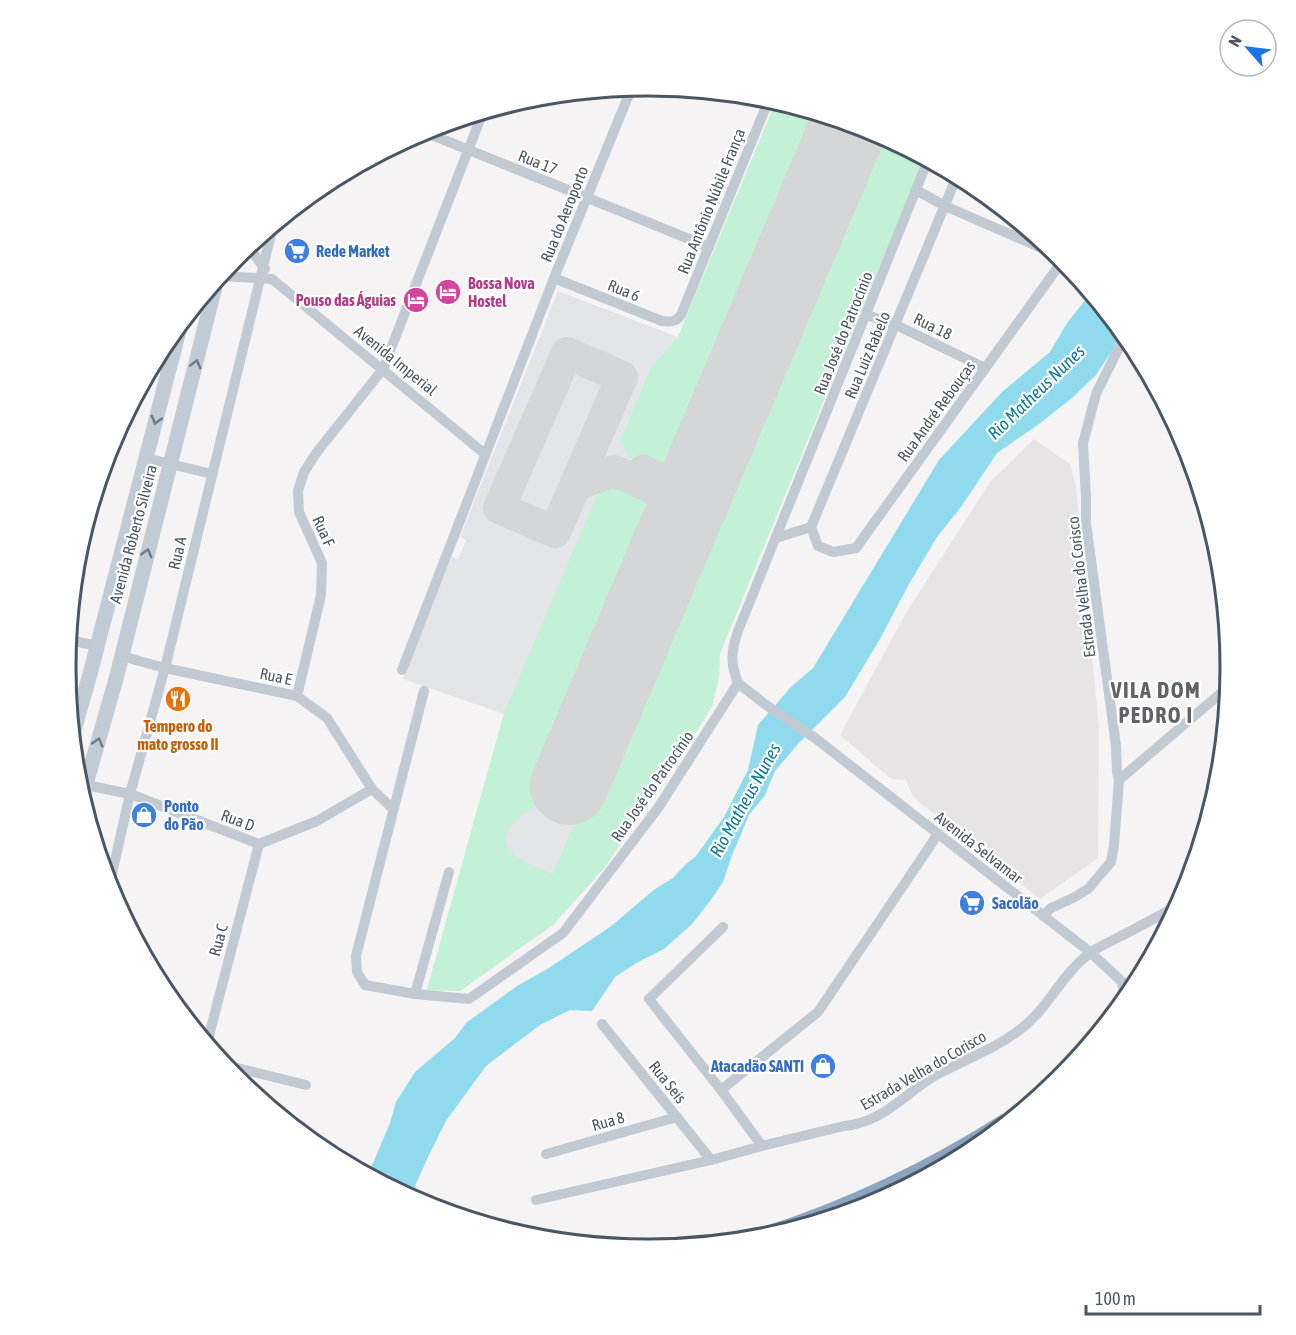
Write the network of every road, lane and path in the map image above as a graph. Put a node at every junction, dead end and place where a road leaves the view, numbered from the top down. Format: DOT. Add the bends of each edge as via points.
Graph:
graph roads {
  1 [pos="628,97"];
  2 [pos="765,108"];
  3 [pos="479,121"];
  4 [pos="436,137"];
  5 [pos="468,150"];
  6 [pos="925,168"];
  7 [pos="954,185"];
  8 [pos="916,190"];
  9 [pos="587,198"];
  10 [pos="945,206"];
  11 [pos="270,239"];
  12 [pos="1031,243"];
  13 [pos="709,247"];
  14 [pos="254,254"];
  15 [pos="264,267"];
  16 [pos="1057,268"];
  17 [pos="230,278"];
  18 [pos="554,278"];
  19 [pos="266,279"];
  20 [pos="214,296"];
  21 [pos="681,315"];
  22 [pos="867,315"];
  23 [pos="896,324"];
  24 [pos="1120,346"];
  25 [pos="175,348"];
  26 [pos="985,368"];
  27 [pos="383,369"];
  28 [pos="486,453"];
  29 [pos="146,458"];
  30 [pos="170,463"];
  31 [pos="212,474"];
  32 [pos="811,527"];
  33 [pos="776,538"];
  34 [pos="103,622"];
  35 [pos="129,625"];
  36 [pos="77,642"];
  37 [pos="97,646"];
  38 [pos="121,656"];
  39 [pos="165,668"];
  40 [pos="402,670"];
  41 [pos="738,683"];
  42 [pos="424,691"];
  43 [pos="1219,695"];
  44 [pos="297,696"];
  45 [pos="78,711"];
  46 [pos="87,780"];
  47 [pos="1119,780"];
  48 [pos="372,789"];
  49 [pos="90,792"];
  50 [pos="130,794"];
  51 [pos="393,808"];
  52 [pos="938,834"];
  53 [pos="259,844"];
  54 [pos="113,868"];
  55 [pos="449,872"];
  56 [pos="1164,913"];
  57 [pos="1042,916"];
  58 [pos="723,927"];
  59 [pos="1090,952"];
  60 [pos="1122,982"];
  61 [pos="1123,986"];
  62 [pos="415,994"];
  63 [pos="602,1024"];
  64 [pos="209,1033"];
  65 [pos="241,1069"];
  66 [pos="306,1084"];
  67 [pos="721,1090"];
  68 [pos="677,1118"];
  69 [pos="762,1146"];
  70 [pos="546,1154"];
  71 [pos="711,1160"];
  72 [pos="536,1200"];
  1 -- 9 [label="street, Rua do Aeroporto"];
  2 -- 13 [label="street, Rua Antônio Núbile França"];
  3 -- 5 [label="street, Rua F"];
  4 -- 5 [label="street, Rua 17"];
  5 -- 9 [label="street, Rua 17"];
  5 -- 27 [label="street, Rua F"];
  6 -- 8 [label="street, Rua José do Patrocínio"];
  7 -- 10 [label="street, Rua Luiz Rabelo"];
  8 -- 10 [label="street"];
  8 -- 22 [label="street, Rua José do Patrocínio"];
  9 -- 13 [label="street, Rua 17"];
  9 -- 18 [label="street, Rua do Aeroporto"];
  10 -- 12 [label="street"];
  10 -- 23 [label="street, Rua Luiz Rabelo"];
  11 -- 15 [label="street"];
  13 -- 21 [label="street, Rua Antônio Núbile França"];
  14 -- 15 [label="street, Avenida Imperial"];
  15 -- 19 [label="street, Avenida Imperial"];
  16 -- 26 [label="street, Rua André Rebouças"];
  17 -- 19 [label="street"];
  18 -- 21 [label="street, Rua 6" via="662,321 674,321"];
  18 -- 28 [label="street, Rua do Aeroporto"];
  19 -- 27 [label="street, Avenida Imperial"];
  19 -- 31 [label="street, Rua A"];
  30 -- 20 [label="street, Avenida Roberto Silveira, one-way"];
  22 -- 23 [label="street, Rua 18"];
  22 -- 33 [label="street, Rua José do Patrocínio"];
  23 -- 26 [label="street, Rua 18"];
  23 -- 32 [label="street, Rua Luiz Rabelo"];
  24 -- 47 [label="street, Estrada Velha do Corisco" via="1096,394 1083,443 1086,523"];
  25 -- 29 [label="street, Avenida Roberto Silveira, one-way"];
  26 -- 32 [label="street, Rua André Rebouças" via="856,548 833,552 818,546"];
  27 -- 28 [label="street, Avenida Imperial"];
  27 -- 44 [label="street, Rua F" via="317,452 298,491 299,512 322,563 321,595"];
  28 -- 40 [label="street, Rua do Aeroporto"];
  29 -- 30 [label="street"];
  29 -- 34 [label="street, Avenida Roberto Silveira"];
  30 -- 31 [label="street"];
  35 -- 30 [label="street, Avenida Roberto Silveira, one-way"];
  31 -- 39 [label="street, Rua A"];
  32 -- 33 [label="street"];
  33 -- 41 [label="street, Rua José do Patrocínio" via="732,649"];
  34 -- 35 [label="street" via="120,615"];
  34 -- 37 [label="street, Avenida Roberto Silveira"];
  35 -- 38 [label="street, Avenida Roberto Silveira"];
  36 -- 37 [label="street"];
  37 -- 38 [label="street" via="108,655"];
  37 -- 45 [label="street, Avenida Roberto Silveira"];
  38 -- 39 [label="street, Rua E"];
  46 -- 38 [label="street, Avenida Roberto Silveira, one-way"];
  39 -- 44 [label="street, Rua E"];
  39 -- 50 [label="street, Rua A"];
  41 -- 52 [label="street, Avenida Selvamar"];
  41 -- 62 [label="street, Rua José do Patrocínio" via="658,808 563,933 469,999"];
  42 -- 51 [label="street, Rua José do Patrocínio"];
  43 -- 47 [label="street"];
  44 -- 48 [label="street, Rua E" via="327,718"];
  47 -- 57 [label="street, Estrada Velha do Corisco" via="1111,862 1088,888"];
  48 -- 51 [label="street, Rua E"];
  48 -- 53 [label="street, Rua D" via="317,821"];
  49 -- 50 [label="street, Rua D"];
  50 -- 53 [label="street, Rua D"];
  50 -- 54 [label="street, Rua A"];
  51 -- 62 [label="street, Rua José do Patrocínio" via="356,956 357,972 365,985"];
  52 -- 57 [label="street, Avenida Selvamar"];
  52 -- 67 [label="street" via="818,1012"];
  53 -- 64 [label="street, Rua C"];
  55 -- 62 [label="street"];
  56 -- 59 [label="street, Estrada Velha do Corisco"];
  57 -- 59 [label="street, Avenida Selvamar"];
  58 -- 67 [label="street" via="649,999"];
  59 -- 60 [label="street, Avenida Selvamar"];
  59 -- 69 [label="street, Estrada Velha do Corisco" via="1023,1028 938,1074 878,1116 857,1125"];
  60 -- 61 [label="street"];
  63 -- 68 [label="street, Rua Seis"];
  65 -- 66 [label="street"];
  67 -- 69 [label="street"];
  68 -- 70 [label="street, Rua 8"];
  68 -- 71 [label="street, Rua Seis"];
  69 -- 71 [label="street, Estrada Velha do Corisco"];
  71 -- 72 [label="street, Estrada Velha do Corisco"];
}
